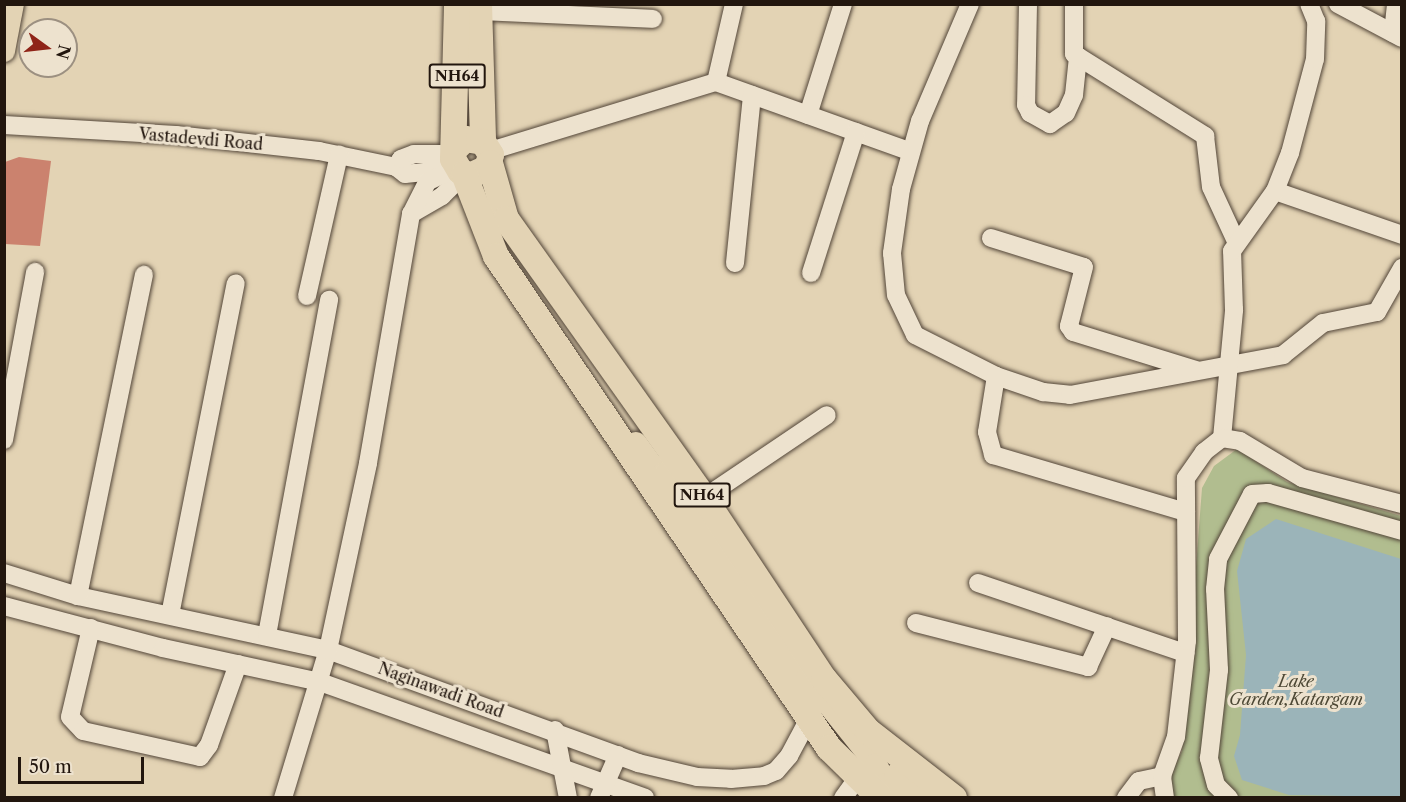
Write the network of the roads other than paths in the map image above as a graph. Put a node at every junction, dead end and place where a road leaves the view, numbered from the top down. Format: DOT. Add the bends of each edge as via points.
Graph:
graph roads {
  1 [pos="13,4"];
  2 [pos="734,4"];
  3 [pos="843,4"];
  4 [pos="970,4"];
  5 [pos="1028,4"];
  6 [pos="1074,4"];
  7 [pos="1310,4"];
  8 [pos="1338,4"];
  9 [pos="1396,4"];
  10 [pos="472,7"];
  11 [pos="653,19"];
  12 [pos="1397,35"];
  13 [pos="4,51"];
  14 [pos="1078,56"];
  15 [pos="716,82"];
  16 [pos="752,95"];
  17 [pos="808,116"];
  18 [pos="4,125"];
  19 [pos="856,132"];
  20 [pos="488,152"];
  21 [pos="911,152"];
  22 [pos="339,155"];
  23 [pos="457,161"];
  24 [pos="1275,191"];
  25 [pos="495,221"];
  26 [pos="1401,235"];
  27 [pos="991,238"];
  28 [pos="1236,241"];
  29 [pos="735,263"];
  30 [pos="1401,268"];
  31 [pos="35,272"];
  32 [pos="811,273"];
  33 [pos="144,275"];
  34 [pos="236,282"];
  35 [pos="307,296"];
  36 [pos="329,300"];
  37 [pos="1231,365"];
  38 [pos="1196,370"];
  39 [pos="996,376"];
  40 [pos="827,415"];
  41 [pos="1222,438"];
  42 [pos="4,440"];
  43 [pos="704,498"];
  44 [pos="1401,504"];
  45 [pos="1186,512"];
  46 [pos="1401,531"];
  47 [pos="4,573"];
  48 [pos="978,583"];
  49 [pos="78,596"];
  50 [pos="4,606"];
  51 [pos="170,615"];
  52 [pos="916,623"];
  53 [pos="1107,626"];
  54 [pos="91,628"];
  55 [pos="267,635"];
  56 [pos="328,650"];
  57 [pos="1185,653"];
  58 [pos="238,664"];
  59 [pos="320,682"];
  60 [pos="820,701"];
  61 [pos="555,730"];
  62 [pos="618,755"];
  63 [pos="866,768"];
  64 [pos="563,770"];
  65 [pos="1162,776"];
  66 [pos="602,792"];
  67 [pos="283,798"];
  68 [pos="568,798"];
  69 [pos="645,798"];
  70 [pos="880,798"];
  71 [pos="904,798"];
  72 [pos="926,798"];
  73 [pos="954,798"];
  74 [pos="1126,798"];
  75 [pos="1165,798"];
  76 [pos="1229,798"];
  1 -- 13 [label="main road"];
  2 -- 15 [label="street"];
  3 -- 17 [label="street"];
  4 -- 21 [label="street"];
  5 -- 14 [label="street" via="1026,105 1030,113 1050,124 1066,113 1074,95"];
  6 -- 14 [label="street" via="1072,46"];
  7 -- 24 [label="street" via="1316,21 1315,58 1290,153"];
  8 -- 12 [label="street"];
  9 -- 12 [label="street"];
  10 -- 11 [label="street"];
  10 -- 20 [label="highway, NH64"];
  10 -- 23 [label="highway, NH64"];
  14 -- 28 [label="street" via="1201,130 1206,140 1211,188"];
  15 -- 16 [label="street"];
  15 -- 20 [label="street"];
  16 -- 17 [label="street"];
  16 -- 29 [label="street"];
  17 -- 19 [label="street"];
  18 -- 22 [label="street, Vastadevdi Road" via="176,135"];
  19 -- 21 [label="street"];
  19 -- 32 [label="street"];
  20 -- 23 [label="highway" via="465,140"];
  20 -- 23 [label="highway" via="482,173"];
  20 -- 25 [label="highway, NH64"];
  21 -- 39 [label="street" via="892,253 896,295 903,317 915,335"];
  22 -- 23 [label="street, Vastadevdi Road" via="396,167 405,174"];
  22 -- 35 [label="street"];
  23 -- 25 [label="highway, NH64"];
  23 -- 56 [label="street" via="442,196 411,214 368,463"];
  24 -- 26 [label="street"];
  24 -- 28 [label="street"];
  25 -- 43 [label="highway, NH64"];
  25 -- 60 [label="main road" via="652,465 665,472"];
  25 -- 60 [label="highway, NH64" via="496,256"];
  27 -- 38 [label="street" via="1084,267 1071,331"];
  28 -- 37 [label="street" via="1232,251"];
  30 -- 37 [label="street" via="1377,312 1323,323 1283,355"];
  31 -- 42 [label="street"];
  33 -- 49 [label="street"];
  34 -- 51 [label="street"];
  36 -- 55 [label="street"];
  37 -- 38 [label="street"];
  37 -- 41 [label="street"];
  38 -- 39 [label="street" via="1070,395 1043,392"];
  39 -- 45 [label="street" via="987,432 993,455"];
  40 -- 43 [label="street"];
  41 -- 44 [label="street" via="1240,441 1302,478"];
  41 -- 45 [label="street" via="1204,452 1186,478"];
  43 -- 60 [label="highway, NH64"];
  45 -- 57 [label="street"];
  46 -- 76 [label="street" via="1268,494 1252,494 1218,559 1215,589 1219,670 1209,758 1216,785"];
  47 -- 49 [label="street, Naginawadi Road"];
  48 -- 53 [label="street"];
  49 -- 51 [label="street, Naginawadi Road"];
  50 -- 54 [label="street, Naginawadi Road"];
  51 -- 55 [label="street, Naginawadi Road"];
  52 -- 53 [label="street" via="1088,667"];
  53 -- 57 [label="street"];
  54 -- 58 [label="street, Naginawadi Road"];
  54 -- 58 [label="street" via="70,717 83,731 200,757 209,746"];
  55 -- 56 [label="street, Naginawadi Road"];
  56 -- 59 [label="street"];
  56 -- 61 [label="street, Naginawadi Road"];
  57 -- 65 [label="street" via="1176,737"];
  58 -- 59 [label="street, Naginawadi Road"];
  59 -- 64 [label="street, Naginawadi Road"];
  59 -- 67 [label="street"];
  60 -- 62 [label="street, Naginawadi Road" via="789,756 776,771 764,776 697,777"];
  60 -- 63 [label="highway, NH64"];
  60 -- 63 [label="highway, NH64" via="829,748"];
  61 -- 62 [label="street, Naginawadi Road"];
  61 -- 64 [label="street"];
  62 -- 66 [label="street"];
  63 -- 70 [label="highway, NH64"];
  63 -- 71 [label="main road"];
  63 -- 72 [label="main road"];
  63 -- 73 [label="highway, NH64"];
  64 -- 66 [label="street, Naginawadi Road"];
  64 -- 68 [label="street"];
  65 -- 74 [label="street" via="1139,781"];
  65 -- 75 [label="street"];
  66 -- 69 [label="street, Naginawadi Road"];
}
